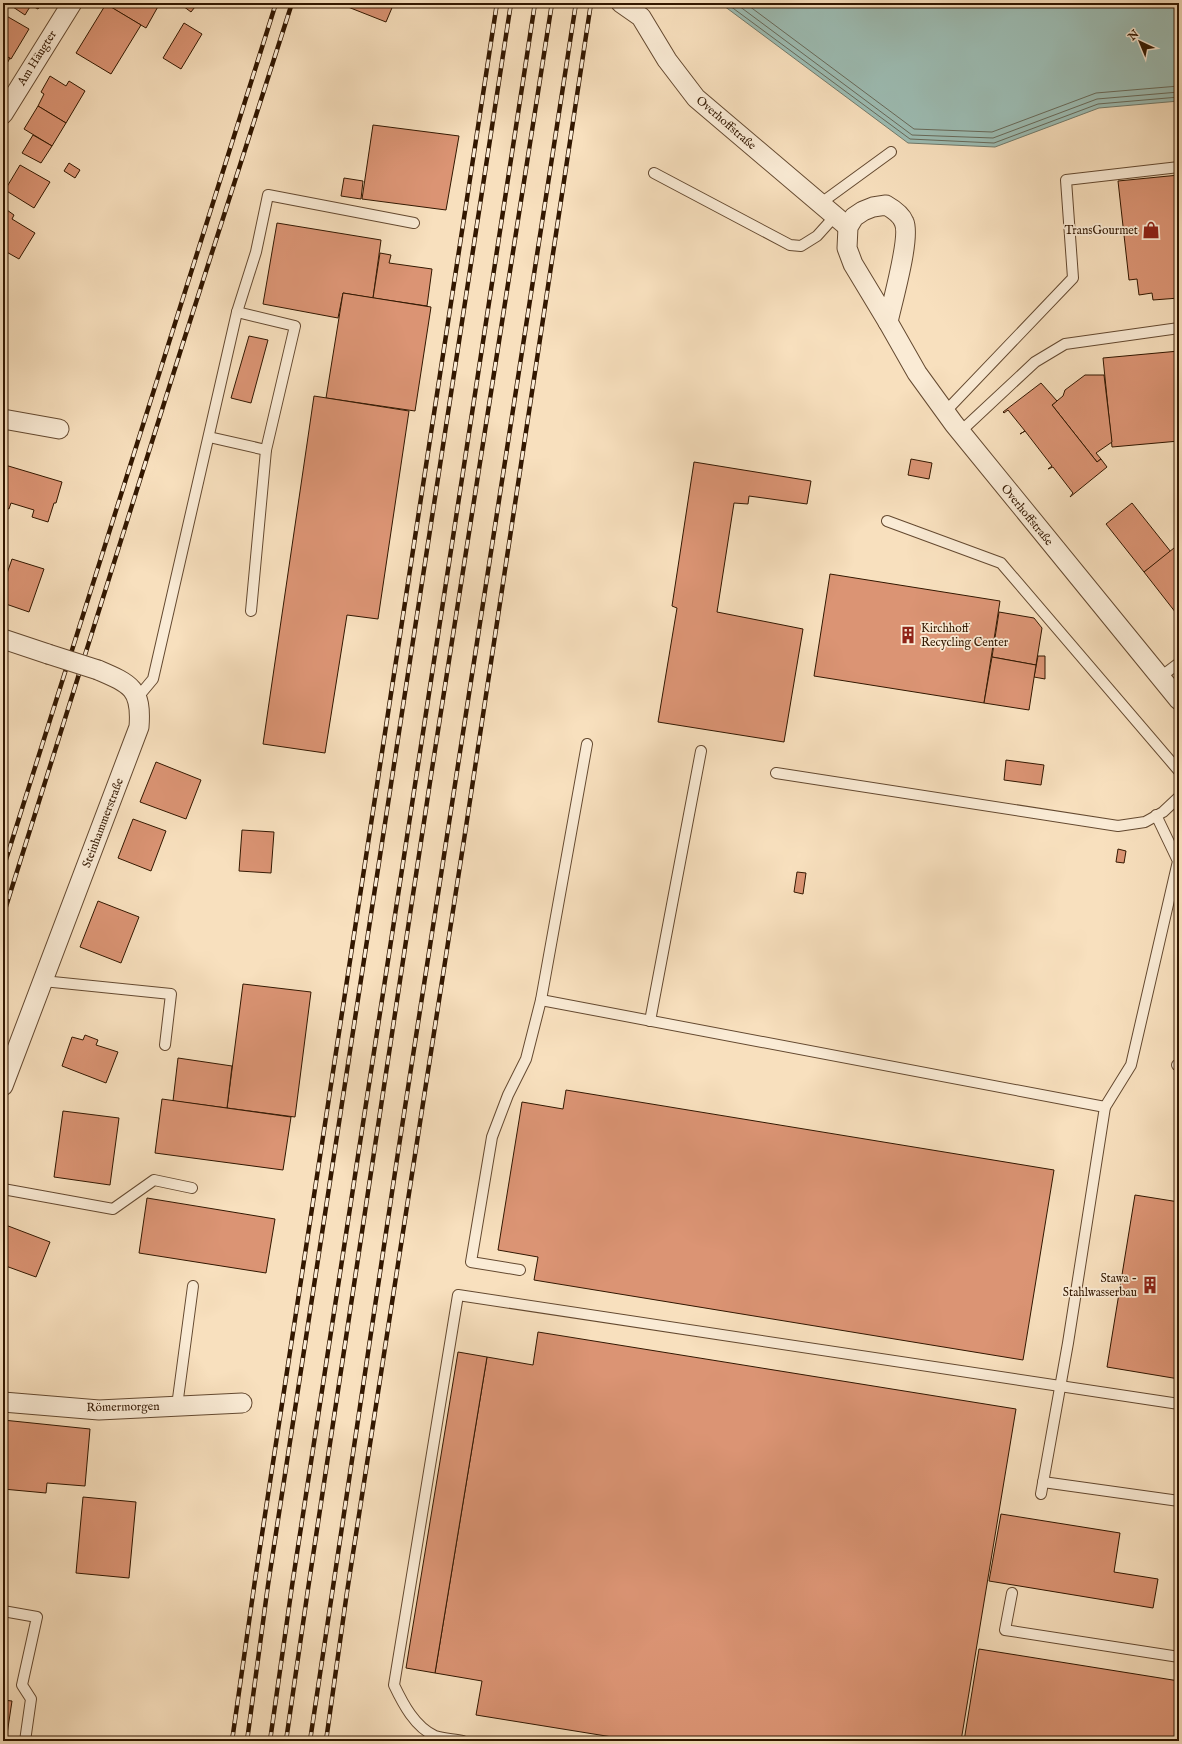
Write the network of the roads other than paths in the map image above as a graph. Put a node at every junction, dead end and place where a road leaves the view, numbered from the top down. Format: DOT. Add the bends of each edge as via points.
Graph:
graph roads {
  1 [pos="72,3"];
  2 [pos="621,3"];
  3 [pos="3,114"];
  4 [pos="891,152"];
  5 [pos="1179,167"];
  6 [pos="654,173"];
  7 [pos="821,203"];
  8 [pos="842,221"];
  9 [pos="414,223"];
  10 [pos="237,312"];
  11 [pos="888,322"];
  12 [pos="1179,328"];
  13 [pos="945,412"];
  14 [pos="3,419"];
  15 [pos="59,430"];
  16 [pos="960,432"];
  17 [pos="209,437"];
  18 [pos="266,450"];
  19 [pos="887,521"];
  20 [pos="251,611"];
  21 [pos="3,639"];
  22 [pos="1179,663"];
  23 [pos="1159,678"];
  24 [pos="138,696"];
  25 [pos="1179,700"];
  26 [pos="587,744"];
  27 [pos="701,751"];
  28 [pos="1179,771"];
  29 [pos="776,773"];
  30 [pos="1179,797"];
  31 [pos="1156,815"];
  32 [pos="1176,854"];
  33 [pos="43,981"];
  34 [pos="541,1000"];
  35 [pos="650,1021"];
  36 [pos="165,1045"];
  37 [pos="3,1086"];
  38 [pos="1105,1107"];
  39 [pos="192,1188"];
  40 [pos="3,1189"];
  41 [pos="520,1270"];
  42 [pos="193,1286"];
  43 [pos="1060,1385"];
  44 [pos="3,1402"];
  45 [pos="242,1403"];
  46 [pos="1179,1404"];
  47 [pos="177,1406"];
  48 [pos="1043,1482"];
  49 [pos="1041,1494"];
  50 [pos="1179,1501"];
  51 [pos="1012,1593"];
  52 [pos="3,1611"];
  53 [pos="1179,1657"];
  54 [pos="25,1741"];
  55 [pos="464,1741"];
  1 -- 3 [label="street, Am Häugter"];
  2 -- 7 [label="street, Overhoffstraße" via="640,17 667,60 696,98"];
  4 -- 7 [label="lane"];
  5 -- 13 [label="lane" via="1066,180 1074,278"];
  6 -- 8 [label="lane" via="790,245 801,246"];
  7 -- 8 [label="street, Overhoffstraße"];
  8 -- 11 [label="street, Overhoffstraße" via="846,248 853,264"];
  8 -- 11 [label="street" via="873,207 886,205 896,211 905,222 905,244"];
  9 -- 10 [label="lane" via="268,195 256,252"];
  10 -- 17 [label="lane"];
  10 -- 18 [label="lane" via="295,326"];
  11 -- 13 [label="street, Overhoffstraße" via="917,373"];
  12 -- 16 [label="lane" via="1064,344 1035,362"];
  13 -- 16 [label="street, Overhoffstraße"];
  14 -- 15 [label="street"];
  16 -- 23 [label="street, Overhoffstraße"];
  17 -- 18 [label="lane"];
  17 -- 24 [label="lane" via="153,679"];
  18 -- 20 [label="lane"];
  19 -- 28 [label="lane" via="1001,564"];
  21 -- 24 [label="street, bridge" via="98,670 127,685"];
  22 -- 23 [label="lane"];
  23 -- 25 [label="street, Overhoffstraße"];
  24 -- 33 [label="street, Steinhammerstraße" via="138,727"];
  26 -- 34 [label="lane"];
  27 -- 35 [label="lane"];
  29 -- 31 [label="lane" via="1118,826 1145,822"];
  30 -- 31 [label="lane"];
  31 -- 32 [label="lane"];
  32 -- 38 [label="lane" via="1178,861 1131,1066"];
  33 -- 36 [label="lane" via="171,994"];
  33 -- 37 [label="street, Steinhammerstraße"];
  34 -- 35 [label="lane"];
  34 -- 41 [label="lane" via="526,1059 508,1095 492,1137 471,1262"];
  35 -- 38 [label="lane"];
  38 -- 43 [label="lane"];
  39 -- 40 [label="lane" via="154,1180 113,1209"];
  42 -- 47 [label="lane"];
  43 -- 46 [label="lane"];
  43 -- 48 [label="lane"];
  43 -- 55 [label="lane" via="458,1295 394,1685 412,1716 425,1730 436,1736"];
  44 -- 47 [label="street, Römermorgen" via="99,1410"];
  45 -- 47 [label="street, Römermorgen"];
  48 -- 49 [label="lane"];
  48 -- 50 [label="lane"];
  51 -- 53 [label="lane" via="1005,1630"];
  52 -- 54 [label="lane" via="37,1617 22,1685 31,1699"];
}
